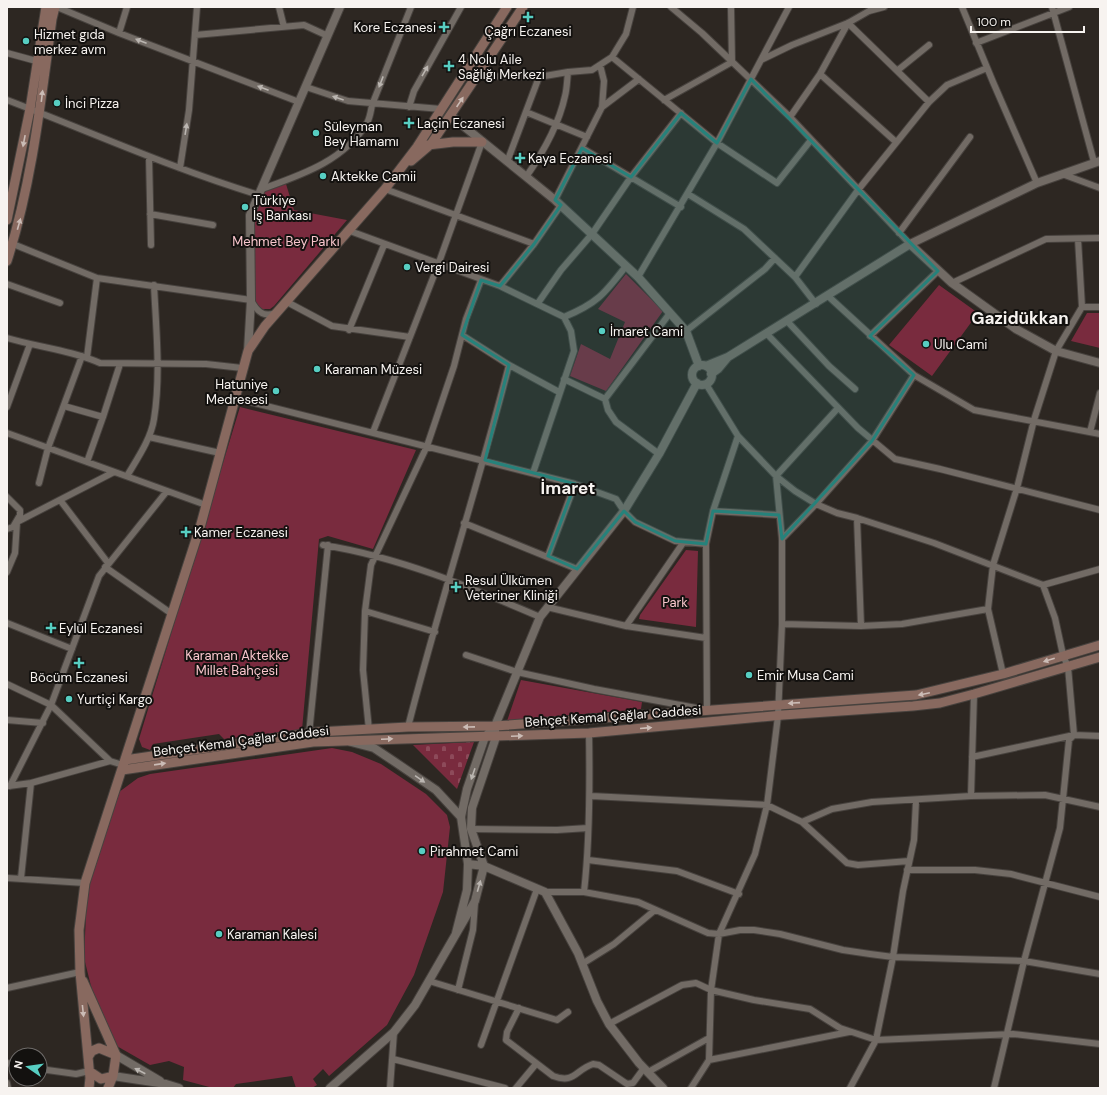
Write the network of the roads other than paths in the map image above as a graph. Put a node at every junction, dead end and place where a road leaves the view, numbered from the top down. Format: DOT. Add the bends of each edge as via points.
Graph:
graph roads {
  1 [pos="46,7"];
  2 [pos="56,7"];
  3 [pos="127,7"];
  4 [pos="197,7"];
  5 [pos="279,7"];
  6 [pos="340,7"];
  7 [pos="411,7"];
  8 [pos="461,7"];
  9 [pos="507,7"];
  10 [pos="523,7"];
  11 [pos="633,7"];
  12 [pos="671,7"];
  13 [pos="731,7"];
  14 [pos="789,7"];
  15 [pos="884,7"];
  16 [pos="962,7"];
  17 [pos="1069,7"];
  18 [pos="1052,10"];
  19 [pos="848,23"];
  20 [pos="284,27"];
  21 [pos="119,33"];
  22 [pos="195,35"];
  23 [pos="328,36"];
  24 [pos="976,43"];
  25 [pos="930,45"];
  26 [pos="7,53"];
  27 [pos="612,57"];
  28 [pos="761,60"];
  29 [pos="41,62"];
  30 [pos="194,62"];
  31 [pos="732,62"];
  32 [pos="600,65"];
  33 [pos="987,68"];
  34 [pos="898,70"];
  35 [pos="568,72"];
  36 [pos="820,74"];
  37 [pos="478,76"];
  38 [pos="539,77"];
  39 [pos="639,79"];
  40 [pos="751,79"];
  41 [pos="306,87"];
  42 [pos="7,100"];
  43 [pos="664,100"];
  44 [pos="299,102"];
  45 [pos="929,102"];
  46 [pos="372,105"];
  47 [pos="602,106"];
  48 [pos="409,107"];
  49 [pos="441,108"];
  50 [pos="30,109"];
  51 [pos="526,112"];
  52 [pos="39,113"];
  53 [pos="681,113"];
  54 [pos="451,116"];
  55 [pos="790,117"];
  56 [pos="555,123"];
  57 [pos="587,137"];
  58 [pos="970,137"];
  59 [pos="811,140"];
  60 [pos="482,142"];
  61 [pos="896,142"];
  62 [pos="431,144"];
  63 [pos="717,144"];
  64 [pos="417,146"];
  65 [pos="582,148"];
  66 [pos="149,157"];
  67 [pos="507,162"];
  68 [pos="1097,162"];
  69 [pos="180,168"];
  70 [pos="398,172"];
  71 [pos="1062,174"];
  72 [pos="526,177"];
  73 [pos="631,177"];
  74 [pos="1037,182"];
  75 [pos="1100,188"];
  76 [pos="386,189"];
  77 [pos="858,190"];
  78 [pos="260,192"];
  79 [pos="688,194"];
  80 [pos="9,203"];
  81 [pos="558,203"];
  82 [pos="681,206"];
  83 [pos="150,214"];
  84 [pos="456,214"];
  85 [pos="7,220"];
  86 [pos="213,225"];
  87 [pos="350,231"];
  88 [pos="899,233"];
  89 [pos="592,234"];
  90 [pos="1100,238"];
  91 [pos="1078,239"];
  92 [pos="13,244"];
  93 [pos="534,244"];
  94 [pos="910,244"];
  95 [pos="151,245"];
  96 [pos="384,245"];
  97 [pos="775,258"];
  98 [pos="7,262"];
  99 [pos="438,265"];
  100 [pos="626,266"];
  101 [pos="938,271"];
  102 [pos="638,277"];
  103 [pos="795,277"];
  104 [pos="97,278"];
  105 [pos="481,280"];
  106 [pos="952,283"];
  107 [pos="7,284"];
  108 [pos="154,285"];
  109 [pos="500,286"];
  110 [pos="828,296"];
  111 [pos="251,300"];
  112 [pos="287,302"];
  113 [pos="60,303"];
  114 [pos="538,304"];
  115 [pos="816,304"];
  116 [pos="1082,307"];
  117 [pos="1100,307"];
  118 [pos="278,312"];
  119 [pos="670,313"];
  120 [pos="564,317"];
  121 [pos="787,321"];
  122 [pos="350,330"];
  123 [pos="686,331"];
  124 [pos="766,332"];
  125 [pos="462,335"];
  126 [pos="870,336"];
  127 [pos="410,337"];
  128 [pos="7,338"];
  129 [pos="30,344"];
  130 [pos="248,351"];
  131 [pos="1056,351"];
  132 [pos="84,357"];
  133 [pos="728,357"];
  134 [pos="1100,363"];
  135 [pos="120,364"];
  136 [pos="157,365"];
  137 [pos="509,365"];
  138 [pos="703,366"];
  139 [pos="242,368"];
  140 [pos="711,374"];
  141 [pos="914,375"];
  142 [pos="564,379"];
  143 [pos="696,384"];
  144 [pos="706,384"];
  145 [pos="855,389"];
  146 [pos="559,392"];
  147 [pos="1100,393"];
  148 [pos="235,398"];
  149 [pos="606,399"];
  150 [pos="64,406"];
  151 [pos="7,407"];
  152 [pos="838,408"];
  153 [pos="103,417"];
  154 [pos="1034,420"];
  155 [pos="372,432"];
  156 [pos="1090,432"];
  157 [pos="7,433"];
  158 [pos="1100,434"];
  159 [pos="738,436"];
  160 [pos="149,437"];
  161 [pos="872,441"];
  162 [pos="427,446"];
  163 [pos="48,448"];
  164 [pos="220,453"];
  165 [pos="659,454"];
  166 [pos="484,460"];
  167 [pos="87,462"];
  168 [pos="114,472"];
  169 [pos="533,473"];
  170 [pos="127,476"];
  171 [pos="776,476"];
  172 [pos="39,483"];
  173 [pos="575,484"];
  174 [pos="1017,488"];
  175 [pos="168,491"];
  176 [pos="7,497"];
  177 [pos="60,500"];
  178 [pos="816,504"];
  179 [pos="206,505"];
  180 [pos="1100,510"];
  181 [pos="624,511"];
  182 [pos="713,511"];
  183 [pos="779,515"];
  184 [pos="857,518"];
  185 [pos="17,522"];
  186 [pos="464,523"];
  187 [pos="7,529"];
  188 [pos="782,539"];
  189 [pos="683,543"];
  190 [pos="706,544"];
  191 [pos="376,556"];
  192 [pos="548,556"];
  193 [pos="106,565"];
  194 [pos="993,566"];
  195 [pos="577,569"];
  196 [pos="1100,569"];
  197 [pos="7,572"];
  198 [pos="448,579"];
  199 [pos="1043,585"];
  200 [pos="547,606"];
  201 [pos="988,609"];
  202 [pos="365,611"];
  203 [pos="172,614"];
  204 [pos="540,617"];
  205 [pos="7,623"];
  206 [pos="782,624"];
  207 [pos="626,626"];
  208 [pos="861,626"];
  209 [pos="435,632"];
  210 [pos="706,638"];
  211 [pos="1100,645"];
  212 [pos="72,649"];
  213 [pos="466,655"];
  214 [pos="1063,656"];
  215 [pos="1100,657"];
  216 [pos="1068,666"];
  217 [pos="517,672"];
  218 [pos="1003,674"];
  219 [pos="7,684"];
  220 [pos="974,694"];
  221 [pos="778,704"];
  222 [pos="51,705"];
  223 [pos="707,710"];
  224 [pos="778,716"];
  225 [pos="7,720"];
  226 [pos="43,723"];
  227 [pos="495,726"];
  228 [pos="408,727"];
  229 [pos="368,730"];
  230 [pos="588,733"];
  231 [pos="309,734"];
  232 [pos="1074,735"];
  233 [pos="1100,736"];
  234 [pos="485,737"];
  235 [pos="496,737"];
  236 [pos="349,741"];
  237 [pos="972,757"];
  238 [pos="110,761"];
  239 [pos="123,765"];
  240 [pos="31,783"];
  241 [pos="9,786"];
  242 [pos="591,796"];
  243 [pos="971,796"];
  244 [pos="1063,799"];
  245 [pos="916,801"];
  246 [pos="767,805"];
  247 [pos="1100,807"];
  248 [pos="461,817"];
  249 [pos="802,822"];
  250 [pos="588,828"];
  251 [pos="471,829"];
  252 [pos="588,860"];
  253 [pos="909,861"];
  254 [pos="468,864"];
  255 [pos="484,866"];
  256 [pos="907,870"];
  257 [pos="7,878"];
  258 [pos="21,878"];
  259 [pos="85,883"];
  260 [pos="1046,884"];
  261 [pos="541,890"];
  262 [pos="584,892"];
  263 [pos="738,894"];
  264 [pos="1100,897"];
  265 [pos="475,899"];
  266 [pos="655,910"];
  267 [pos="456,933"];
  268 [pos="719,934"];
  269 [pos="893,956"];
  270 [pos="1024,961"];
  271 [pos="582,964"];
  272 [pos="80,972"];
  273 [pos="1100,974"];
  274 [pos="429,981"];
  275 [pos="7,988"];
  276 [pos="458,990"];
  277 [pos="711,990"];
  278 [pos="496,1002"];
  279 [pos="519,1008"];
  280 [pos="568,1012"];
  281 [pos="609,1024"];
  282 [pos="394,1032"];
  283 [pos="851,1032"];
  284 [pos="1007,1034"];
  285 [pos="709,1038"];
  286 [pos="876,1040"];
  287 [pos="1100,1044"];
  288 [pos="481,1045"];
  289 [pos="116,1055"];
  290 [pos="88,1056"];
  291 [pos="393,1059"];
  292 [pos="709,1060"];
  293 [pos="536,1064"];
  294 [pos="48,1069"];
  295 [pos="646,1070"];
  296 [pos="89,1071"];
  297 [pos="113,1076"];
  298 [pos="7,1083"];
  299 [pos="166,1084"];
  300 [pos="8,1088"];
  301 [pos="89,1088"];
  302 [pos="108,1088"];
  303 [pos="180,1088"];
  304 [pos="330,1088"];
  305 [pos="390,1088"];
  306 [pos="505,1088"];
  307 [pos="516,1088"];
  308 [pos="663,1088"];
  309 [pos="691,1088"];
  310 [pos="850,1088"];
  311 [pos="994,1088"];
  1 -- 29 [label="main road"];
  2 -- 21 [label="street"];
  2 -- 29 [label="main road"];
  3 -- 21 [label="street"];
  4 -- 22 [label="street"];
  5 -- 20 [label="street"];
  6 -- 23 [label="street"];
  7 -- 46 [label="street, one-way"];
  48 -- 8 [label="street, one-way" via="414,91"];
  9 -- 49 [label="main road"];
  10 -- 37 [label="main road"];
  11 -- 27 [label="street" via="626,34"];
  12 -- 31 [label="street"];
  13 -- 31 [label="street"];
  14 -- 28 [label="street"];
  15 -- 19 [label="street" via="869,11"];
  16 -- 24 [label="street"];
  17 -- 18 [label="street"];
  18 -- 24 [label="street"];
  18 -- 68 [label="street"];
  19 -- 28 [label="street"];
  19 -- 34 [label="street"];
  19 -- 36 [label="street"];
  20 -- 22 [label="street"];
  20 -- 23 [label="street" via="304,25"];
  30 -- 21 [label="street, one-way"];
  22 -- 30 [label="street"];
  23 -- 41 [label="street"];
  24 -- 33 [label="street"];
  25 -- 34 [label="street"];
  26 -- 29 [label="street"];
  27 -- 32 [label="street"];
  27 -- 39 [label="street"];
  28 -- 40 [label="street"];
  29 -- 50 [label="main road"];
  52 -- 29 [label="main road, one-way"];
  44 -- 30 [label="street, one-way"];
  69 -- 30 [label="street, one-way"];
  31 -- 40 [label="street"];
  31 -- 43 [label="street"];
  32 -- 35 [label="street" via="592,70"];
  32 -- 47 [label="street" via="604,81"];
  33 -- 45 [label="street" via="947,85"];
  33 -- 74 [label="street"];
  34 -- 45 [label="street"];
  35 -- 38 [label="street"];
  35 -- 56 [label="street" via="565,96"];
  36 -- 55 [label="street"];
  36 -- 61 [label="street"];
  37 -- 38 [label="street"];
  54 -- 37 [label="main road, one-way"];
  38 -- 51 [label="street"];
  39 -- 43 [label="street"];
  39 -- 47 [label="street"];
  40 -- 55 [label="street"];
  40 -- 63 [label="street"];
  41 -- 44 [label="street"];
  46 -- 41 [label="street, one-way" via="348,101"];
  42 -- 50 [label="street"];
  43 -- 53 [label="street"];
  44 -- 78 [label="street"];
  45 -- 61 [label="street"];
  46 -- 48 [label="street"];
  46 -- 78 [label="street" via="368,121 349,147 306,174"];
  47 -- 57 [label="street"];
  48 -- 49 [label="street"];
  49 -- 54 [label="main road"];
  49 -- 64 [label="main road"];
  50 -- 52 [label="street"];
  50 -- 80 [label="main road, one-way"];
  51 -- 56 [label="street"];
  51 -- 67 [label="street"];
  52 -- 66 [label="street"];
  92 -- 52 [label="main road, one-way" via="20,220"];
  53 -- 63 [label="street"];
  53 -- 73 [label="street"];
  54 -- 60 [label="street"];
  54 -- 62 [label="main road"];
  55 -- 59 [label="street"];
  56 -- 57 [label="street"];
  56 -- 72 [label="street" via="542,156"];
  57 -- 65 [label="street"];
  58 -- 88 [label="street"];
  59 -- 63 [label="street" via="777,183"];
  59 -- 77 [label="street"];
  60 -- 62 [label="main road"];
  60 -- 67 [label="street"];
  60 -- 84 [label="street"];
  61 -- 77 [label="street"];
  62 -- 64 [label="main road"];
  62 -- 70 [label="main road"];
  63 -- 79 [label="street"];
  64 -- 70 [label="main road"];
  65 -- 73 [label="street"];
  65 -- 81 [label="street"];
  66 -- 69 [label="street"];
  66 -- 83 [label="street"];
  67 -- 72 [label="street"];
  68 -- 71 [label="street"];
  69 -- 78 [label="street"];
  70 -- 76 [label="main road"];
  71 -- 74 [label="street"];
  71 -- 75 [label="street"];
  72 -- 81 [label="street"];
  73 -- 82 [label="street"];
  73 -- 89 [label="street"];
  74 -- 94 [label="street"];
  76 -- 84 [label="street"];
  76 -- 87 [label="main road"];
  77 -- 88 [label="street"];
  77 -- 103 [label="street"];
  78 -- 111 [label="street" via="250,220"];
  79 -- 82 [label="street"];
  79 -- 97 [label="street" via="744,229"];
  80 -- 85 [label="main road"];
  81 -- 89 [label="street"];
  81 -- 93 [label="street"];
  82 -- 102 [label="street"];
  83 -- 86 [label="street"];
  83 -- 95 [label="street"];
  84 -- 93 [label="street"];
  84 -- 99 [label="street"];
  87 -- 96 [label="street"];
  87 -- 112 [label="main road"];
  88 -- 94 [label="street"];
  89 -- 100 [label="street"];
  89 -- 114 [label="street" via="561,270"];
  90 -- 91 [label="street"];
  91 -- 106 [label="street" via="1046,239"];
  91 -- 116 [label="street"];
  92 -- 98 [label="main road"];
  92 -- 104 [label="street"];
  93 -- 109 [label="street"];
  94 -- 101 [label="street"];
  94 -- 110 [label="street"];
  96 -- 99 [label="street"];
  96 -- 122 [label="street"];
  97 -- 103 [label="street"];
  97 -- 123 [label="street" via="766,269"];
  99 -- 105 [label="street"];
  99 -- 127 [label="street"];
  100 -- 102 [label="street"];
  100 -- 120 [label="street" via="602,296 583,309"];
  101 -- 106 [label="street"];
  101 -- 126 [label="street"];
  102 -- 119 [label="street"];
  103 -- 115 [label="street"];
  104 -- 108 [label="street"];
  104 -- 132 [label="street"];
  105 -- 109 [label="street"];
  105 -- 125 [label="street"];
  106 -- 131 [label="street" via="994,314"];
  107 -- 113 [label="street"];
  108 -- 111 [label="street"];
  108 -- 136 [label="street"];
  109 -- 114 [label="street"];
  110 -- 115 [label="street"];
  110 -- 126 [label="street"];
  111 -- 118 [label="street" via="258,311 267,314"];
  111 -- 130 [label="street"];
  112 -- 118 [label="main road"];
  112 -- 122 [label="street" via="332,326"];
  114 -- 120 [label="street"];
  115 -- 121 [label="street"];
  116 -- 117 [label="street"];
  116 -- 131 [label="street"];
  118 -- 130 [label="main road"];
  119 -- 123 [label="street"];
  119 -- 149 [label="street"];
  120 -- 142 [label="street" via="571,331 574,351"];
  121 -- 124 [label="street"];
  121 -- 145 [label="street" via="829,366"];
  122 -- 127 [label="street"];
  123 -- 138 [label="street"];
  124 -- 133 [label="street"];
  124 -- 152 [label="street"];
  125 -- 137 [label="street"];
  125 -- 162 [label="street"];
  126 -- 141 [label="street"];
  127 -- 155 [label="street"];
  128 -- 129 [label="street"];
  129 -- 132 [label="street"];
  129 -- 151 [label="street"];
  130 -- 139 [label="main road"];
  131 -- 134 [label="street"];
  131 -- 154 [label="street"];
  132 -- 135 [label="street" via="100,363"];
  132 -- 150 [label="street"];
  133 -- 138 [label="street"];
  133 -- 140 [label="street"];
  135 -- 136 [label="street"];
  135 -- 153 [label="street"];
  136 -- 139 [label="street" via="206,364"];
  136 -- 160 [label="street" via="154,420"];
  137 -- 146 [label="street"];
  137 -- 166 [label="street"];
  138 -- 140 [label="street"];
  138 -- 143 [label="street" via="692,372"];
  139 -- 148 [label="main road"];
  140 -- 144 [label="street"];
  141 -- 154 [label="street" via="974,410"];
  141 -- 161 [label="street"];
  142 -- 146 [label="street"];
  142 -- 149 [label="street"];
  143 -- 144 [label="street"];
  143 -- 165 [label="street"];
  144 -- 159 [label="street"];
  146 -- 169 [label="street"];
  147 -- 156 [label="street"];
  148 -- 155 [label="street"];
  148 -- 164 [label="main road"];
  149 -- 165 [label="street" via="608,410 616,422"];
  150 -- 153 [label="street"];
  150 -- 163 [label="street"];
  152 -- 161 [label="street"];
  152 -- 171 [label="street"];
  153 -- 167 [label="street"];
  154 -- 156 [label="street"];
  154 -- 174 [label="street"];
  155 -- 162 [label="street"];
  156 -- 158 [label="street"];
  157 -- 163 [label="street"];
  159 -- 171 [label="street"];
  159 -- 182 [label="street"];
  160 -- 164 [label="street"];
  160 -- 170 [label="street"];
  161 -- 174 [label="street" via="895,459"];
  161 -- 178 [label="street"];
  162 -- 166 [label="street"];
  162 -- 191 [label="street"];
  163 -- 167 [label="street"];
  163 -- 172 [label="street"];
  164 -- 179 [label="main road"];
  165 -- 181 [label="street"];
  166 -- 169 [label="street"];
  166 -- 186 [label="street"];
  167 -- 168 [label="street"];
  168 -- 170 [label="street"];
  168 -- 177 [label="street"];
  169 -- 173 [label="street"];
  170 -- 175 [label="street"];
  171 -- 178 [label="street"];
  171 -- 183 [label="street"];
  173 -- 181 [label="street" via="616,499"];
  173 -- 192 [label="street"];
  174 -- 180 [label="street"];
  174 -- 194 [label="street"];
  175 -- 179 [label="street"];
  175 -- 193 [label="street"];
  176 -- 185 [label="street" via="20,510"];
  177 -- 185 [label="street"];
  177 -- 193 [label="street"];
  178 -- 184 [label="street"];
  178 -- 188 [label="street"];
  179 -- 203 [label="main road"];
  181 -- 189 [label="street" via="635,522"];
  181 -- 195 [label="street"];
  182 -- 183 [label="street"];
  182 -- 190 [label="street"];
  183 -- 188 [label="street"];
  184 -- 194 [label="street"];
  184 -- 208 [label="street"];
  185 -- 187 [label="street"];
  185 -- 197 [label="street" via="15,553"];
  186 -- 192 [label="street"];
  186 -- 198 [label="street"];
  188 -- 206 [label="street"];
  189 -- 190 [label="street"];
  189 -- 207 [label="street"];
  190 -- 210 [label="street"];
  191 -- 198 [label="street"];
  191 -- 202 [label="street" via="371,565"];
  191 -- 231 [label="street" via="326,545"];
  192 -- 195 [label="street"];
  193 -- 203 [label="street"];
  193 -- 212 [label="street" via="94,589"];
  194 -- 199 [label="street"];
  194 -- 201 [label="street"];
  195 -- 200 [label="street"];
  196 -- 199 [label="street"];
  198 -- 204 [label="street"];
  198 -- 209 [label="street"];
  199 -- 214 [label="street" via="1055,618"];
  200 -- 204 [label="street"];
  200 -- 207 [label="street"];
  201 -- 208 [label="street" via="902,624"];
  201 -- 218 [label="street"];
  202 -- 209 [label="street"];
  202 -- 229 [label="street" via="363,670"];
  203 -- 239 [label="main road"];
  204 -- 217 [label="street"];
  205 -- 212 [label="street"];
  206 -- 208 [label="street"];
  206 -- 221 [label="street"];
  207 -- 210 [label="street"];
  209 -- 228 [label="street"];
  210 -- 223 [label="street"];
  211 -- 214 [label="main road, Behçet Kemal Çağlar Caddesi"];
  212 -- 222 [label="street"];
  213 -- 217 [label="street"];
  214 -- 216 [label="street"];
  214 -- 218 [label="main road, Behçet Kemal Çağlar Caddesi, one-way"];
  215 -- 216 [label="main road, Behçet Kemal Çağlar Caddesi"];
  216 -- 220 [label="main road, Behçet Kemal Çağlar Caddesi"];
  216 -- 232 [label="street"];
  217 -- 223 [label="street"];
  217 -- 227 [label="street"];
  218 -- 221 [label="main road, Behçet Kemal Çağlar Caddesi, one-way" via="916,695"];
  219 -- 222 [label="street"];
  220 -- 224 [label="main road, Behçet Kemal Çağlar Caddesi" via="940,703"];
  220 -- 237 [label="street"];
  221 -- 223 [label="main road, Behçet Kemal Çağlar Caddesi"];
  221 -- 224 [label="street"];
  222 -- 226 [label="street"];
  222 -- 238 [label="street"];
  223 -- 227 [label="main road, Behçet Kemal Çağlar Caddesi"];
  230 -- 224 [label="main road, Behçet Kemal Çağlar Caddesi, one-way"];
  224 -- 246 [label="street"];
  225 -- 226 [label="street"];
  226 -- 241 [label="street"];
  227 -- 228 [label="main road, Behçet Kemal Çağlar Caddesi, one-way"];
  227 -- 234 [label="street"];
  227 -- 235 [label="street"];
  228 -- 229 [label="main road, Behçet Kemal Çağlar Caddesi"];
  229 -- 231 [label="main road, Behçet Kemal Çağlar Caddesi"];
  235 -- 230 [label="main road, Behçet Kemal Çağlar Caddesi, one-way"];
  230 -- 242 [label="street"];
  231 -- 239 [label="main road, Behçet Kemal Çağlar Caddesi"];
  232 -- 233 [label="street"];
  232 -- 237 [label="street"];
  232 -- 244 [label="street" via="1069,740"];
  234 -- 235 [label="main road, Behçet Kemal Çağlar Caddesi"];
  236 -- 234 [label="main road, Behçet Kemal Çağlar Caddesi, one-way"];
  234 -- 248 [label="street, one-way" via="467,789"];
  235 -- 251 [label="street" via="472,808"];
  239 -- 236 [label="main road, Behçet Kemal Çağlar Caddesi, one-way" via="313,742"];
  236 -- 248 [label="street, one-way" via="374,748 395,762 436,790"];
  237 -- 243 [label="street"];
  238 -- 239 [label="street"];
  238 -- 240 [label="street"];
  239 -- 259 [label="main road"];
  240 -- 241 [label="street"];
  240 -- 258 [label="street"];
  242 -- 246 [label="street"];
  242 -- 250 [label="street"];
  243 -- 244 [label="street" via="1045,795"];
  243 -- 245 [label="street"];
  244 -- 247 [label="street"];
  244 -- 260 [label="street" via="1060,828"];
  245 -- 249 [label="street" via="872,802 832,809"];
  245 -- 253 [label="street" via="914,840"];
  246 -- 249 [label="street"];
  246 -- 263 [label="street" via="755,854"];
  248 -- 254 [label="street"];
  249 -- 253 [label="street" via="847,863 858,865"];
  250 -- 251 [label="street"];
  250 -- 252 [label="street"];
  251 -- 255 [label="street"];
  252 -- 262 [label="street"];
  252 -- 263 [label="street" via="677,871"];
  253 -- 256 [label="street"];
  254 -- 255 [label="street"];
  254 -- 267 [label="street" via="467,890"];
  255 -- 261 [label="street"];
  265 -- 255 [label="street, one-way"];
  256 -- 260 [label="street" via="975,870 1011,874"];
  256 -- 269 [label="street"];
  257 -- 258 [label="street"];
  258 -- 259 [label="street"];
  259 -- 272 [label="main road" via="79,930"];
  260 -- 264 [label="street"];
  260 -- 270 [label="street"];
  261 -- 262 [label="street"];
  261 -- 271 [label="street"];
  261 -- 278 [label="street"];
  262 -- 266 [label="street" via="638,902"];
  263 -- 268 [label="street"];
  265 -- 267 [label="street"];
  265 -- 276 [label="street" via="473,930"];
  266 -- 268 [label="street" via="698,930"];
  266 -- 271 [label="street" via="614,944"];
  267 -- 274 [label="street"];
  268 -- 269 [label="street" via="754,930 843,950"];
  268 -- 277 [label="street"];
  269 -- 270 [label="street"];
  269 -- 286 [label="street"];
  270 -- 273 [label="street"];
  270 -- 284 [label="street"];
  271 -- 281 [label="street"];
  272 -- 275 [label="street"];
  272 -- 289 [label="main road"];
  272 -- 290 [label="main road, one-way"];
  274 -- 276 [label="street"];
  274 -- 282 [label="street" via="415,1005"];
  276 -- 278 [label="street"];
  277 -- 281 [label="street" via="696,984 682,985"];
  277 -- 283 [label="street" via="810,1009"];
  277 -- 285 [label="street"];
  278 -- 279 [label="street"];
  278 -- 288 [label="street"];
  279 -- 280 [label="street" via="557,1020"];
  279 -- 293 [label="street" via="507,1032 506,1040"];
  281 -- 295 [label="street"];
  282 -- 291 [label="street"];
  282 -- 304 [label="street"];
  283 -- 286 [label="street"];
  283 -- 292 [label="street"];
  284 -- 286 [label="street"];
  284 -- 287 [label="street"];
  284 -- 311 [label="street"];
  285 -- 292 [label="street"];
  285 -- 295 [label="street"];
  286 -- 310 [label="street"];
  289 -- 290 [label="main road" via="99,1048"];
  289 -- 297 [label="main road"];
  299 -- 289 [label="street, one-way"];
  290 -- 296 [label="main road"];
  291 -- 305 [label="street"];
  291 -- 306 [label="street"];
  292 -- 309 [label="street"];
  293 -- 295 [label="street" via="553,1076 566,1079 588,1066 599,1065 627,1084 633,1083"];
  293 -- 307 [label="street"];
  294 -- 296 [label="street" via="76,1074"];
  295 -- 308 [label="street"];
  296 -- 297 [label="main road" via="101,1079"];
  296 -- 301 [label="main road"];
  297 -- 299 [label="street"];
  297 -- 302 [label="main road"];
  298 -- 300 [label="street"];
  299 -- 303 [label="street"];
}
